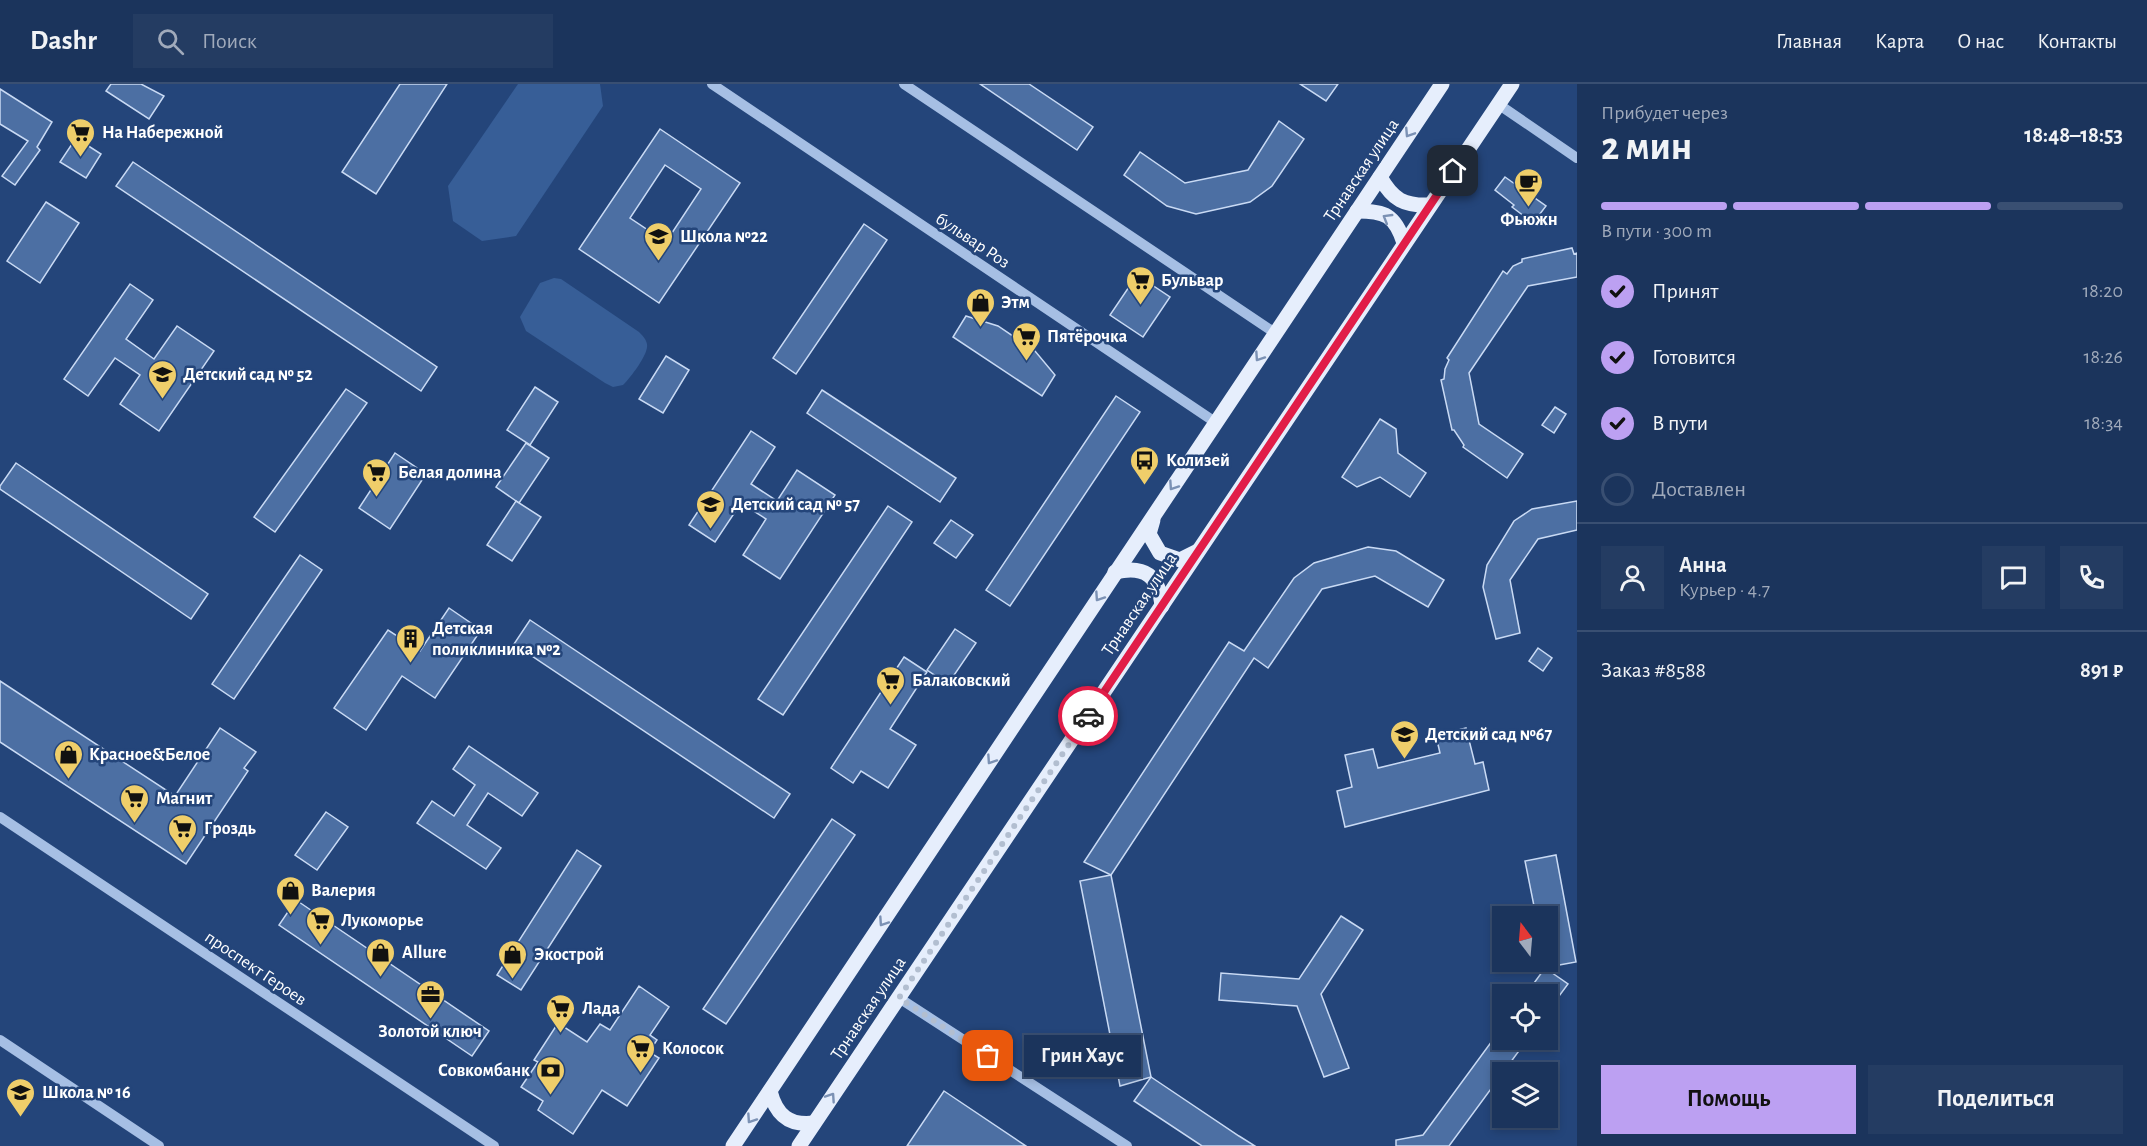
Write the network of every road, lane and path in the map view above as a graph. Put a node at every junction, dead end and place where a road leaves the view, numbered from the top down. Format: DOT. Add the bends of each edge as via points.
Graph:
graph roads {
  1 [pos="712,84"];
  2 [pos="904,84"];
  3 [pos="1442,84"];
  4 [pos="1512,84"];
  5 [pos="1498,104"];
  6 [pos="1577,158"];
  7 [pos="1380,177"];
  8 [pos="1430,205"];
  9 [pos="1357,211"];
  10 [pos="1404,243"];
  11 [pos="1275,333"];
  12 [pos="1215,422"];
  13 [pos="1154,514"];
  14 [pos="1198,551"];
  15 [pos="1116,572"];
  16 [pos="1162,606"];
  17 [pos="0,817"];
  18 [pos="899,998"];
  19 [pos="0,1040"];
  20 [pos="770,1091"];
  21 [pos="814,1124"];
  22 [pos="159,1146"];
  23 [pos="494,1146"];
  24 [pos="734,1146"];
  25 [pos="799,1146"];
  26 [pos="1127,1146"];
  1 -- 12 [label="street, бульвар Роз"];
  2 -- 11 [label="street"];
  3 -- 7 [label="main road, Трнавская улица, one-way"];
  4 -- 5 [label="main road, Трнавская улица"];
  5 -- 6 [label="street"];
  5 -- 8 [label="main road, Трнавская улица"];
  7 -- 8 [label="main road" via="1399,200"];
  7 -- 9 [label="main road, Трнавская улица"];
  8 -- 10 [label="main road, Трнавская улица"];
  10 -- 9 [label="main road, one-way" via="1399,227 1389,216"];
  9 -- 11 [label="main road, Трнавская улица"];
  10 -- 14 [label="main road, Трнавская улица"];
  11 -- 12 [label="main road, Трнавская улица, one-way"];
  12 -- 13 [label="main road, Трнавская улица, one-way"];
  13 -- 14 [label="main road" via="1149,534 1160,553 1180,560"];
  13 -- 15 [label="main road, Трнавская улица"];
  14 -- 16 [label="main road, Трнавская улица"];
  15 -- 16 [label="main road" via="1132,568 1149,574 1160,588"];
  15 -- 20 [label="main road, Трнавская улица, one-way"];
  16 -- 18 [label="main road, Трнавская улица"];
  17 -- 23 [label="street, проспект Героев"];
  21 -- 18 [label="main road, Трнавская улица, one-way"];
  18 -- 26 [label="street"];
  19 -- 22 [label="street"];
  20 -- 21 [label="main road" via="784,1119"];
  20 -- 24 [label="main road, Трнавская улица, one-way"];
  21 -- 25 [label="main road, Трнавская улица"];
}
